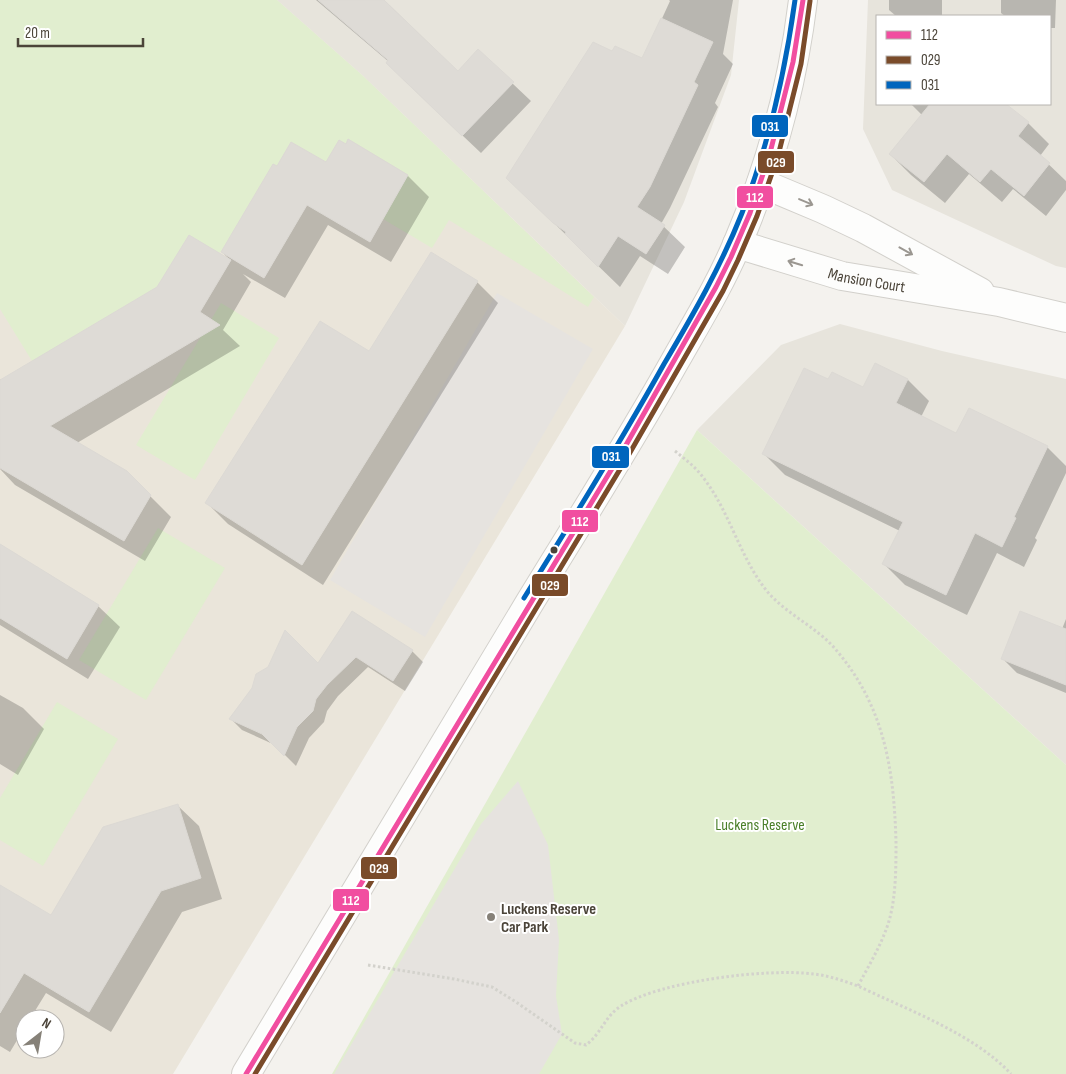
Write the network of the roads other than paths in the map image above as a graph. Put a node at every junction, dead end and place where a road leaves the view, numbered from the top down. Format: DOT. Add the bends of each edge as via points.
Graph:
graph roads {
  1 [pos="803,0"];
  2 [pos="761,183"];
  3 [pos="737,244"];
  4 [pos="999,302"];
  5 [pos="1066,318"];
  6 [pos="246,1074"];
  1 -- 2 [label="street" via="790,78"];
  2 -- 3 [label="street"];
  2 -- 4 [label="street, Mansion Court, one-way" via="863,228"];
  4 -- 3 [label="street, Mansion Court, one-way" via="842,276"];
  3 -- 6 [label="street" via="714,292 637,429"];
  4 -- 5 [label="street, Mansion Court"];
}
